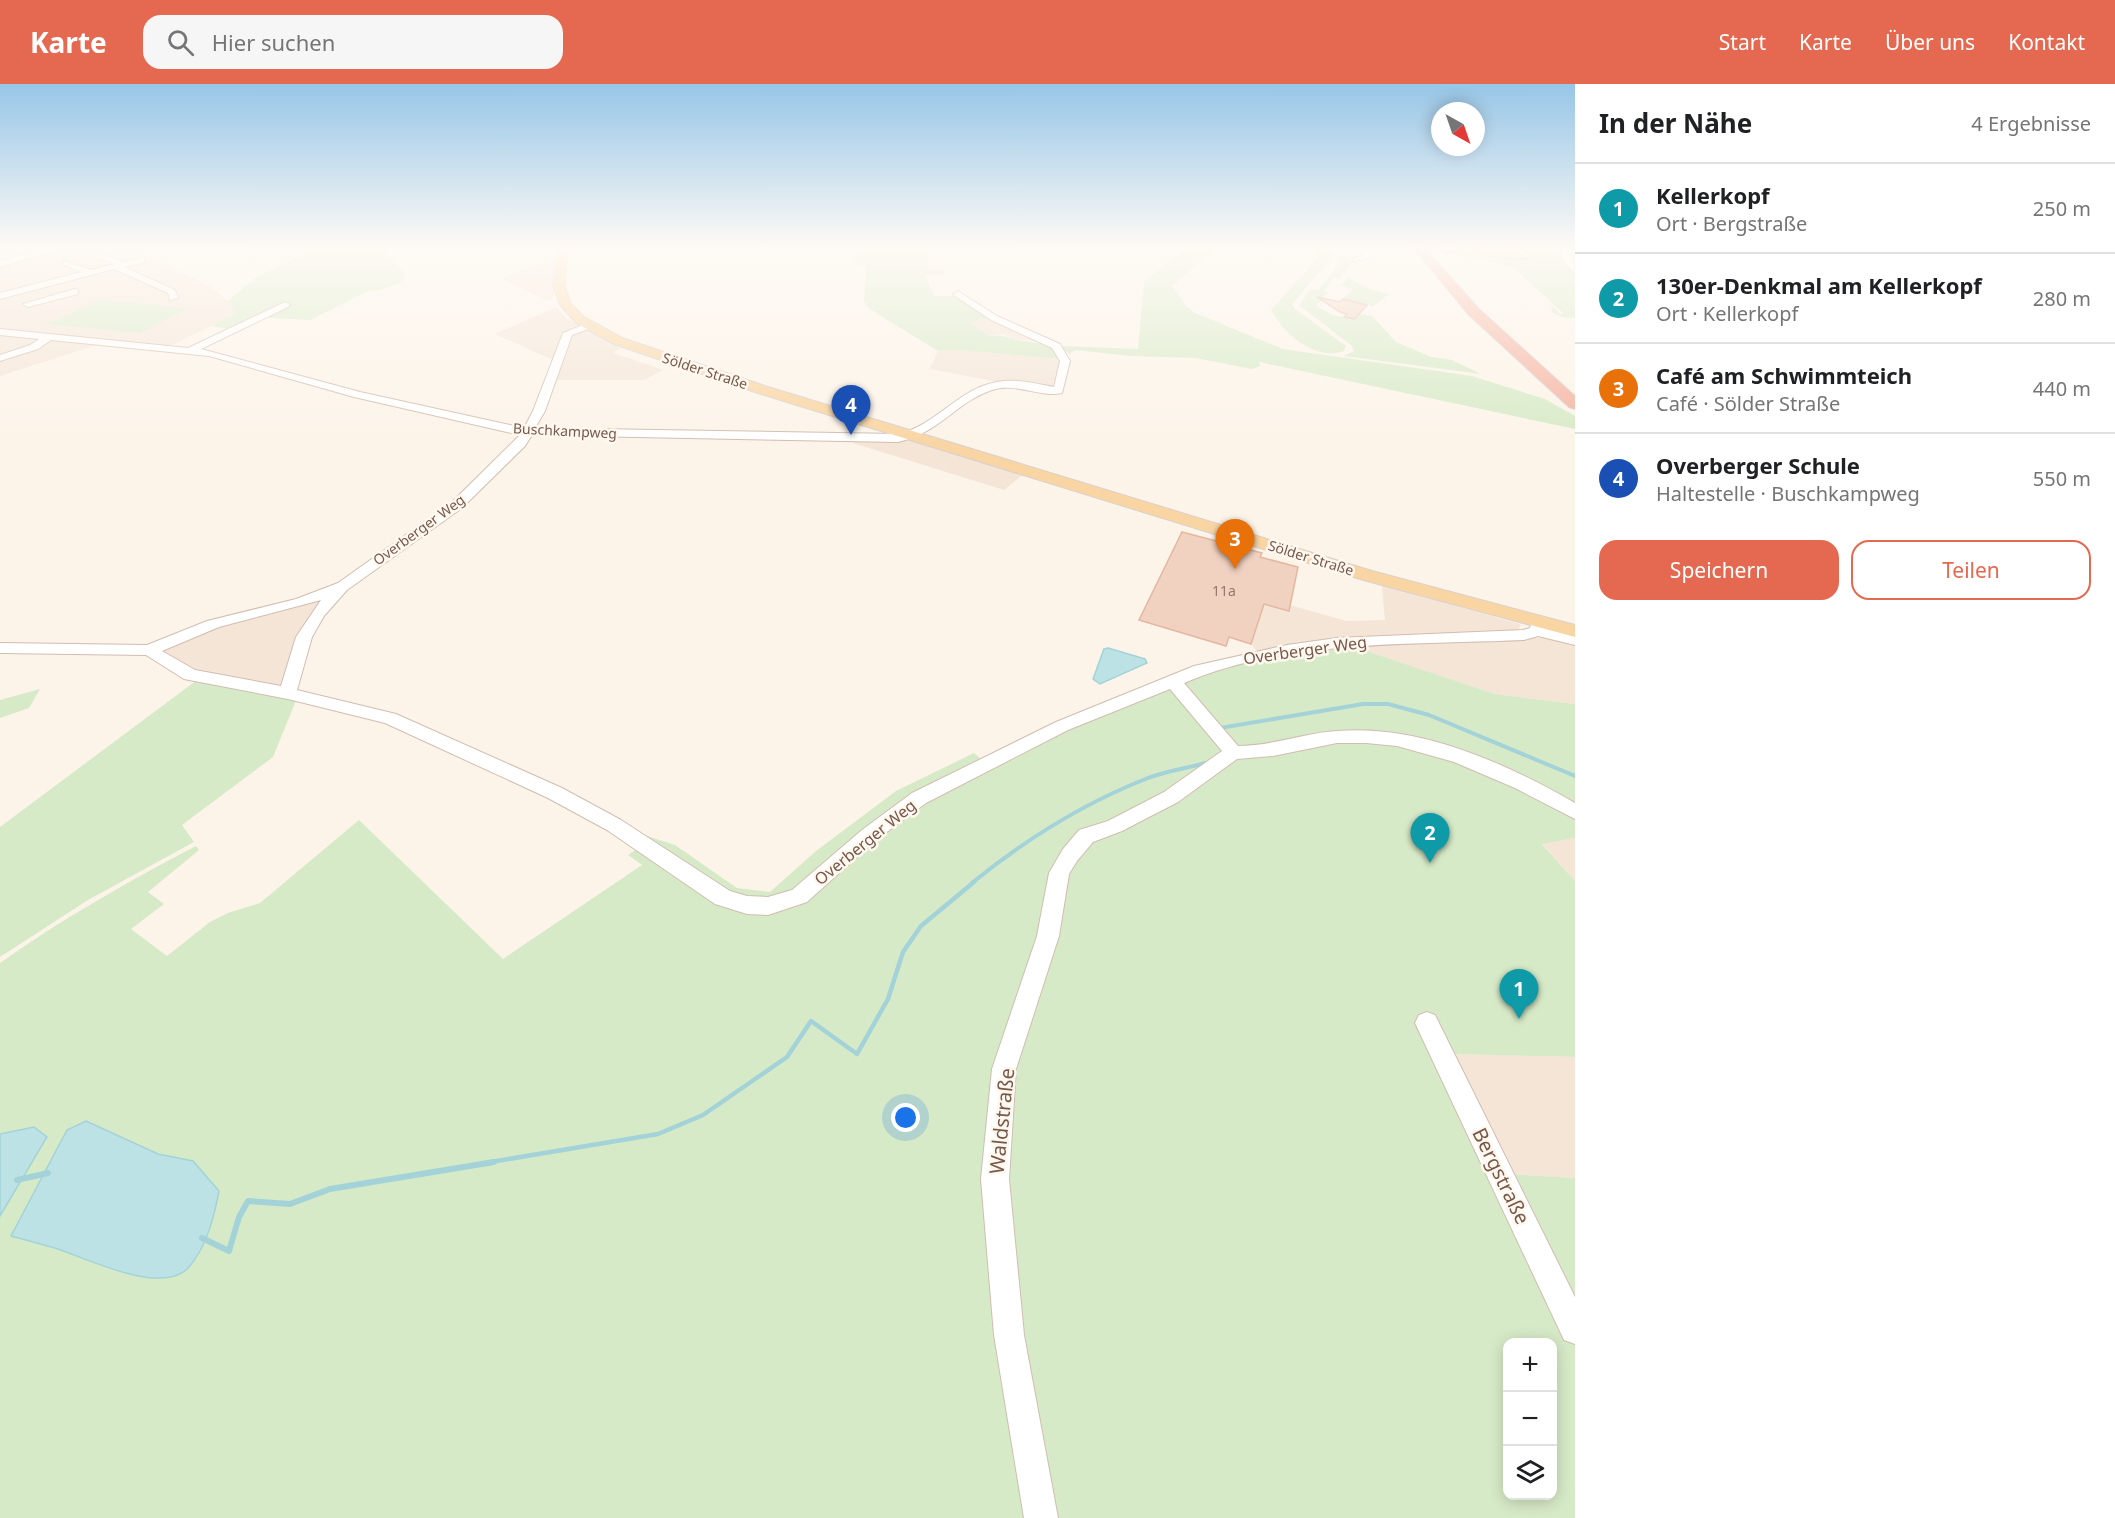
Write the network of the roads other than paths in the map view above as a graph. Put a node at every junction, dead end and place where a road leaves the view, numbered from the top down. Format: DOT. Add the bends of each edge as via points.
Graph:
graph roads {
  1 [pos="271,312"];
  2 [pos="573,312"];
  3 [pos="985,312"];
  4 [pos="1474,312"];
  5 [pos="1491,312"];
  6 [pos="588,326"];
  7 [pos="0,332"];
  8 [pos="50,336"];
  9 [pos="191,350"];
  10 [pos="0,358"];
  11 [pos="1575,387"];
  12 [pos="1567,403"];
  13 [pos="1575,412"];
  14 [pos="527,432"];
  15 [pos="913,435"];
  16 [pos="343,586"];
  17 [pos="1539,627"];
  18 [pos="1575,631"];
  19 [pos="1575,640"];
  20 [pos="0,648"];
  21 [pos="149,650"];
  22 [pos="1171,680"];
  23 [pos="288,693"];
  24 [pos="1233,752"];
  25 [pos="1575,812"];
  26 [pos="1427,1023"];
  27 [pos="1575,1329"];
  28 [pos="1041,1518"];
  1 -- 9 [label="street"];
  2 -- 6 [label="main road, Sölder Straße"];
  3 -- 15 [label="street" via="1064,353 1066,362 1058,391 998,384"];
  4 -- 12 [label="highway"];
  5 -- 11 [label="highway"];
  6 -- 14 [label="street, Overberger Weg" via="568,333 539,411"];
  6 -- 15 [label="main road, Sölder Straße" via="646,352"];
  7 -- 8 [label="street, Buschkampweg"];
  8 -- 9 [label="street, Buschkampweg"];
  8 -- 10 [label="street" via="34,347"];
  9 -- 14 [label="street, Buschkampweg" via="231,357 358,395"];
  12 -- 13 [label="highway"];
  14 -- 15 [label="street, Buschkampweg" via="785,438"];
  14 -- 16 [label="street, Overberger Weg" via="521,443 457,505"];
  15 -- 17 [label="main road, Sölder Straße"];
  16 -- 21 [label="street, Overberger Weg" via="301,602 213,624"];
  16 -- 23 [label="street, Overberger Weg" via="309,624 298,646"];
  17 -- 18 [label="main road, Sölder Straße"];
  17 -- 19 [label="street, Overberger Weg"];
  17 -- 22 [label="street, Overberger Weg" via="1524,635 1337,643 1243,658"];
  20 -- 21 [label="street, Overberger Weg"];
  21 -- 23 [label="street, Overberger Weg" via="190,675"];
  22 -- 23 [label="street, Overberger Weg" via="1008,751 919,798 799,896 768,906 723,898 614,825 497,765 390,718"];
  22 -- 24 [label="street"];
  24 -- 25 [label="street" via="1255,753 1336,737 1369,735 1413,742 1540,791"];
  24 -- 28 [label="street, Waldstraße" via="1171,797 1115,826 1086,836 1070,855 1059,873 1048,936 1005,1070 995,1179 1010,1335"];
  26 -- 27 [label="street, Bergstraße"];
}
